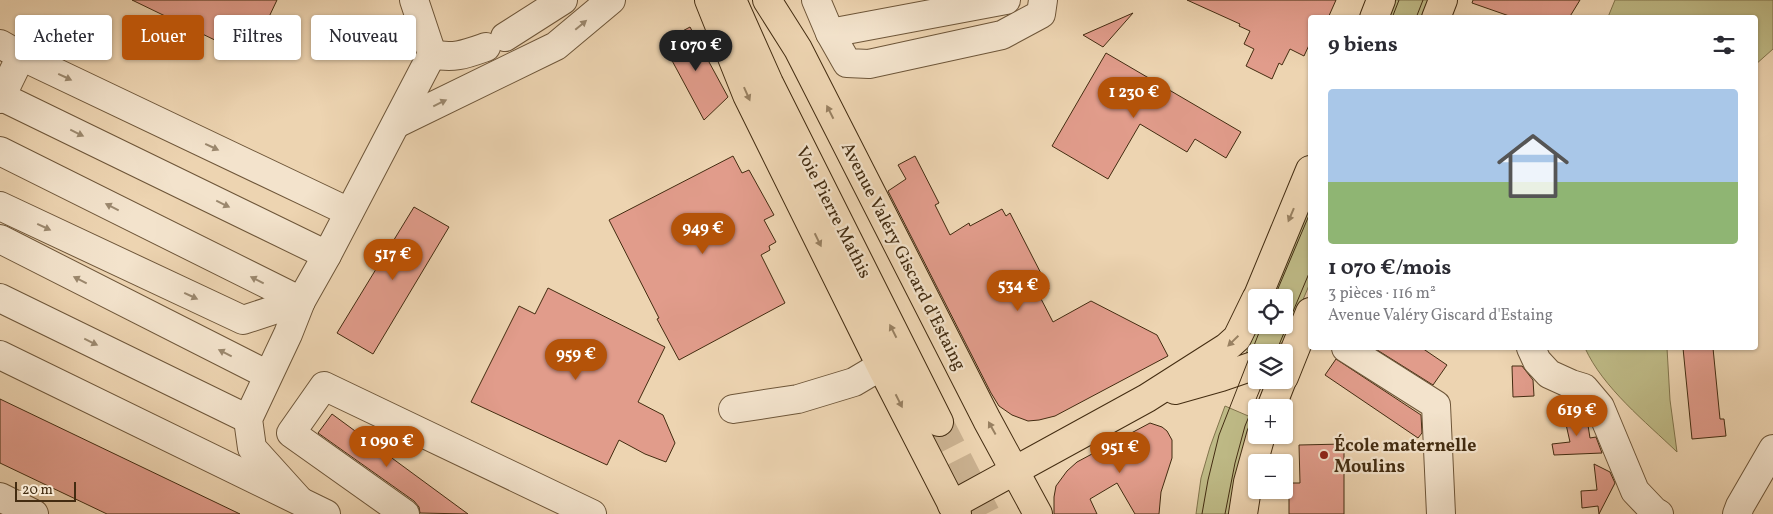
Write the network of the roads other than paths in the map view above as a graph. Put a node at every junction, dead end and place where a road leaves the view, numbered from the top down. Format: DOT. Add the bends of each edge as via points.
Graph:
graph roads {
  1 [pos="414,0"];
  2 [pos="563,0"];
  3 [pos="610,0"];
  4 [pos="709,0"];
  5 [pos="732,0"];
  6 [pos="767,0"];
  7 [pos="816,0"];
  8 [pos="1006,0"];
  9 [pos="1043,0"];
  10 [pos="1381,0"];
  11 [pos="1443,0"];
  12 [pos="1375,15"];
  13 [pos="1437,15"];
  14 [pos="830,33"];
  15 [pos="11,51"];
  16 [pos="432,54"];
  17 [pos="1,98"];
  18 [pos="396,124"];
  19 [pos="0,151"];
  20 [pos="1308,175"];
  21 [pos="0,206"];
  22 [pos="348,212"];
  23 [pos="0,239"];
  24 [pos="327,255"];
  25 [pos="1261,289"];
  26 [pos="0,298"];
  27 [pos="301,301"];
  28 [pos="1248,316"];
  29 [pos="1308,321"];
  30 [pos="1293,346"];
  31 [pos="1349,350"];
  32 [pos="1532,350"];
  33 [pos="0,355"];
  34 [pos="881,366"];
  35 [pos="1248,368"];
  36 [pos="268,376"];
  37 [pos="1147,398"];
  38 [pos="733,409"];
  39 [pos="248,419"];
  40 [pos="939,422"];
  41 [pos="1259,444"];
  42 [pos="1773,449"];
  43 [pos="1015,471"];
  44 [pos="0,498"];
  45 [pos="299,500"];
  46 [pos="954,509"];
  47 [pos="1732,511"];
  48 [pos="34,514"];
  49 [pos="326,514"];
  50 [pos="405,514"];
  51 [pos="592,514"];
  52 [pos="1038,514"];
  53 [pos="1243,514"];
  54 [pos="1441,514"];
  55 [pos="1660,514"];
  1 -- 16 [label="street"];
  2 -- 16 [label="street" via="496,42 462,55 446,57"];
  18 -- 3 [label="street, one-way" via="556,46"];
  4 -- 34 [label="main road, one-way" via="747,95"];
  40 -- 5 [label="main road, Voie Pierre Mathis, one-way" via="769,83"];
  43 -- 6 [label="main road, Avenue Valéry Giscard d'Estaing, one-way" via="798,49"];
  7 -- 14 [label="street"];
  8 -- 14 [label="street"];
  9 -- 14 [label="street" via="1041,14 1002,35 869,64 847,63"];
  10 -- 12 [label="main road"];
  11 -- 13 [label="main road"];
  15 -- 17 [label="street"];
  15 -- 22 [label="street, one-way"];
  16 -- 18 [label="street"];
  17 -- 24 [label="street, one-way"];
  18 -- 22 [label="street"];
  27 -- 19 [label="street, one-way"];
  20 -- 25 [label="main road, one-way"];
  21 -- 27 [label="street, one-way" via="243,320"];
  22 -- 24 [label="street"];
  36 -- 23 [label="street, one-way"];
  24 -- 27 [label="street"];
  26 -- 39 [label="street, one-way"];
  27 -- 36 [label="street"];
  28 -- 37 [label="main road, one-way" via="1237,338"];
  29 -- 30 [label="main road"];
  31 -- 54 [label="street" via="1436,405"];
  32 -- 55 [label="street" via="1549,374 1584,388 1600,406 1636,491"];
  33 -- 45 [label="street"];
  34 -- 38 [label="street" via="854,382 798,399"];
  34 -- 46 [label="main road, one-way"];
  35 -- 37 [label="main road"];
  36 -- 39 [label="street"];
  37 -- 43 [label="main road"];
  39 -- 45 [label="street" via="252,448"];
  41 -- 53 [label="main road"];
  42 -- 47 [label="street"];
  43 -- 46 [label="main road"];
  43 -- 52 [label="main road, Avenue Valéry Giscard d'Estaing"];
  44 -- 48 [label="street"];
  45 -- 49 [label="street"];
  50 -- 51 [label="street" via="291,433 324,386"];
}
